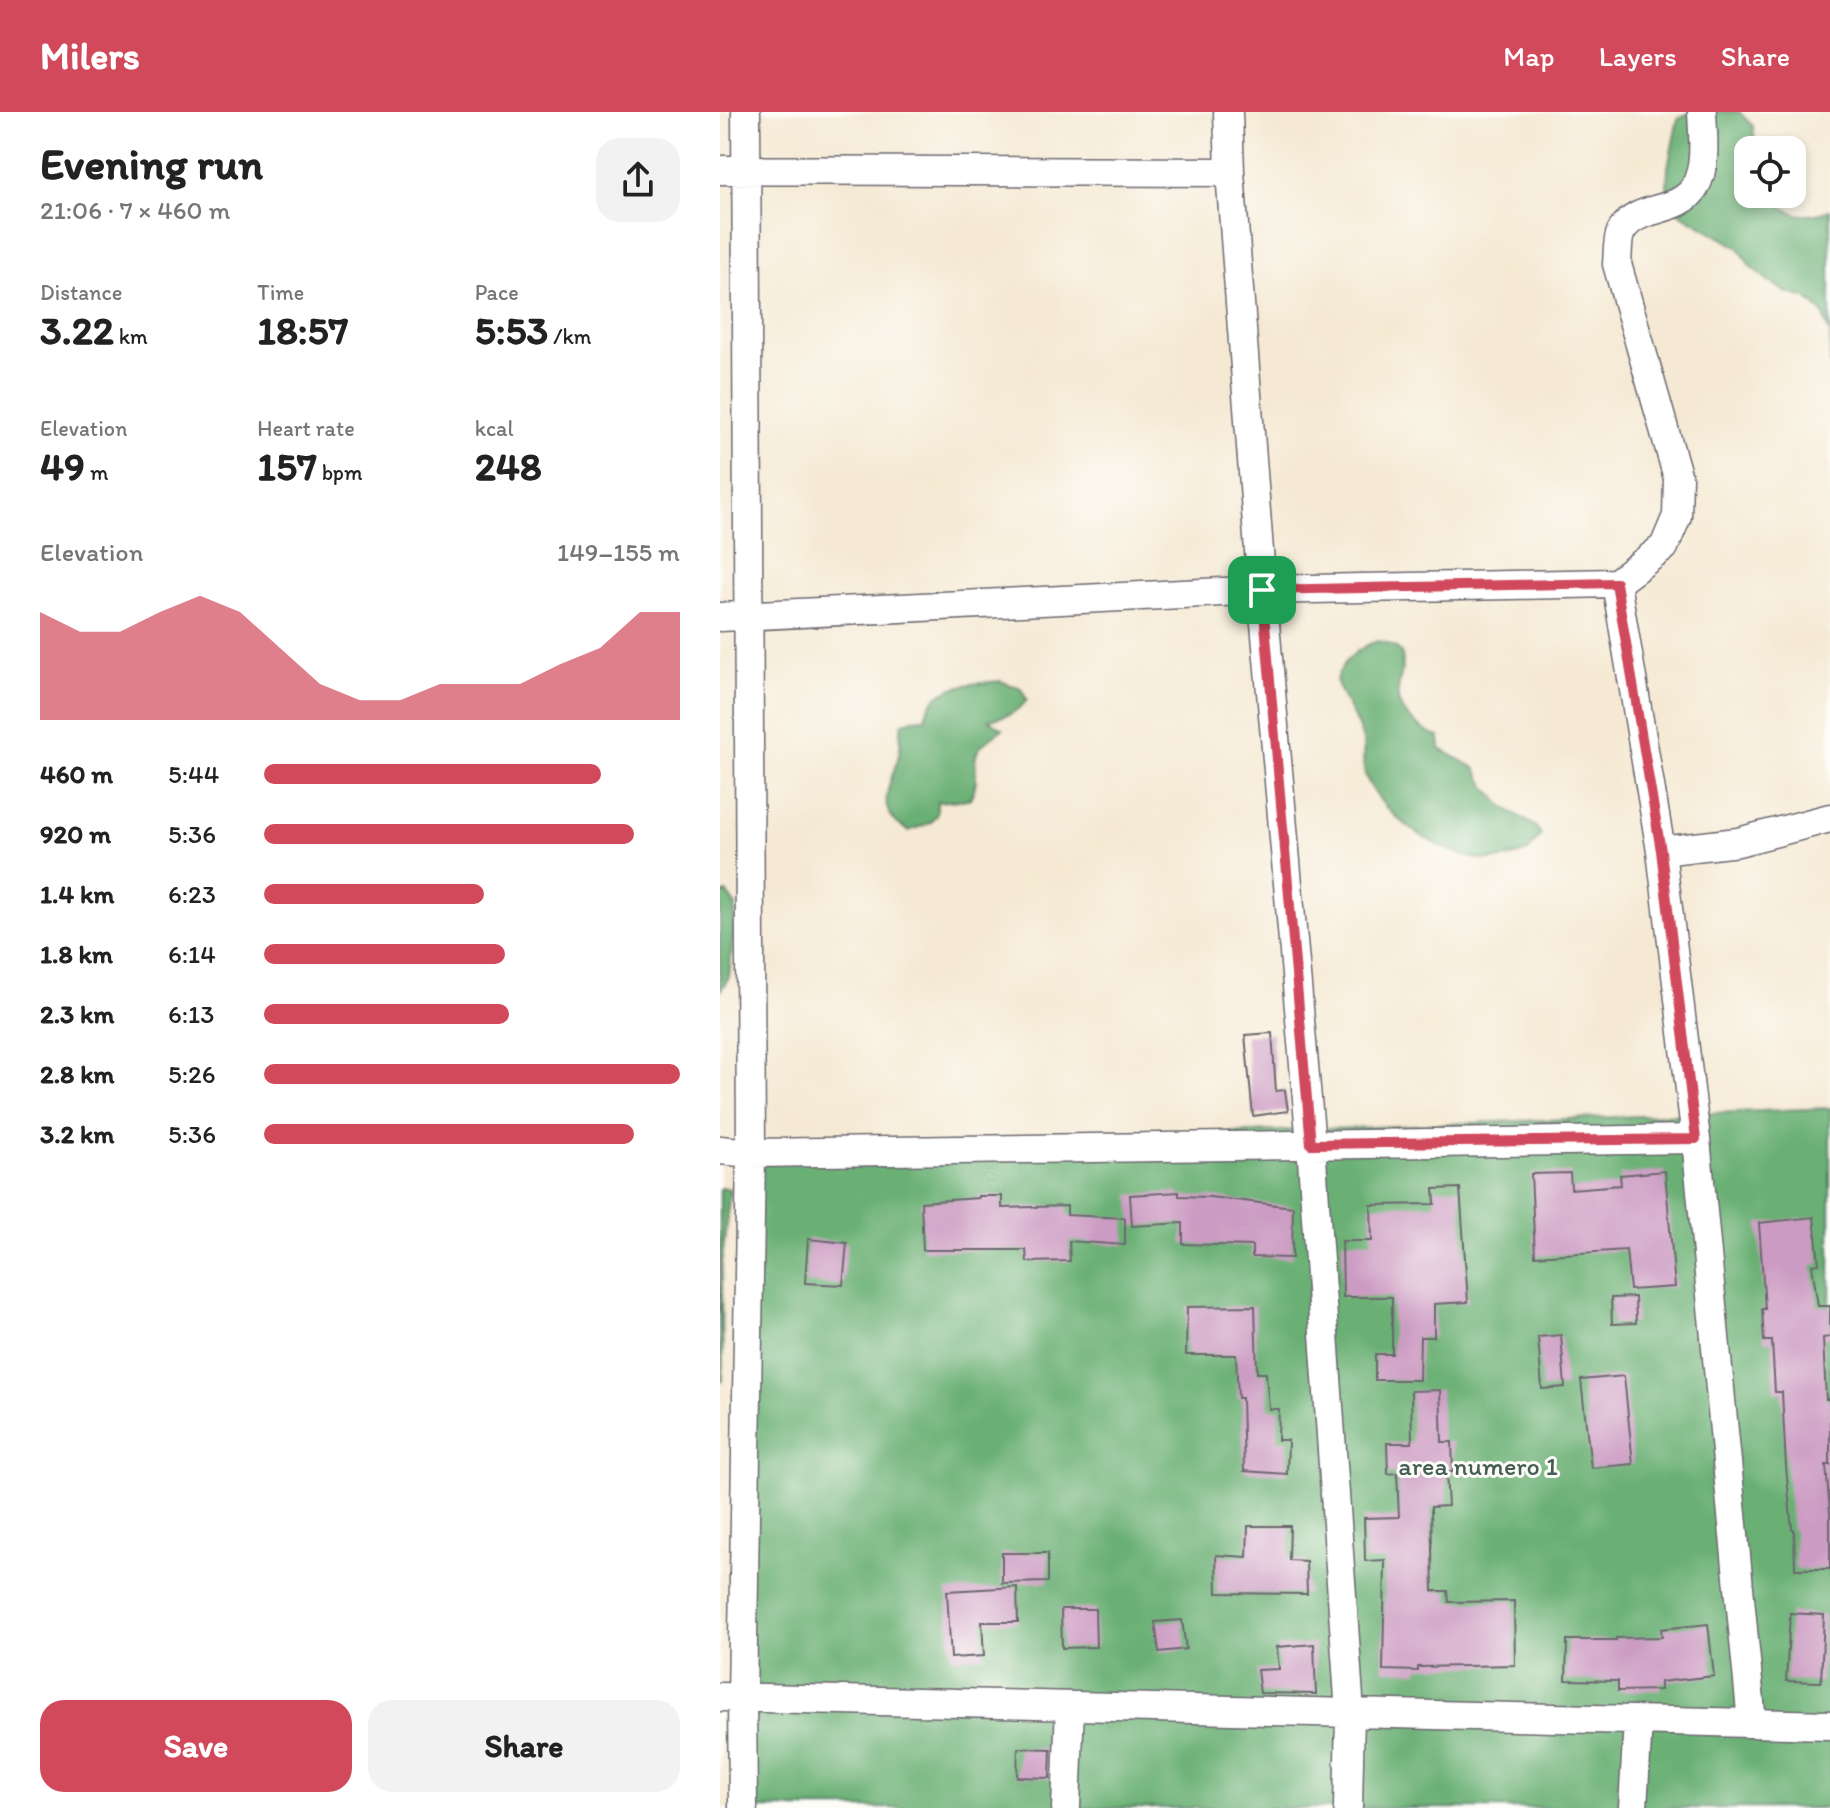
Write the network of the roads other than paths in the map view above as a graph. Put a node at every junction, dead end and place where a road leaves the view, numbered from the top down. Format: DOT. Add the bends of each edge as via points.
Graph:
graph roads {
  1 [pos="746,112"];
  2 [pos="1228,112"];
  3 [pos="1702,112"];
  4 [pos="733,169"];
  5 [pos="1230,172"];
  6 [pos="1616,583"];
  7 [pos="1262,590"];
  8 [pos="734,616"];
  9 [pos="1830,818"];
  10 [pos="1661,851"];
  11 [pos="1696,1139"];
  12 [pos="1311,1144"];
  13 [pos="720,1150"];
  14 [pos="751,1153"];
  15 [pos="731,1698"];
  16 [pos="1070,1706"];
  17 [pos="1350,1713"];
  18 [pos="1638,1721"];
  19 [pos="1752,1723"];
  20 [pos="1830,1725"];
  21 [pos="743,1808"];
  22 [pos="1066,1808"];
  23 [pos="1348,1808"];
  24 [pos="1633,1808"];
  1 -- 4 [label="street"];
  2 -- 5 [label="street"];
  3 -- 6 [label="street" via="1703,161 1695,189 1678,203 1635,217 1621,233 1617,264 1678,478 1677,516 1664,547"];
  4 -- 5 [label="street"];
  4 -- 8 [label="street"];
  5 -- 7 [label="street"];
  6 -- 7 [label="street"];
  6 -- 10 [label="street"];
  7 -- 8 [label="street"];
  7 -- 12 [label="street"];
  8 -- 14 [label="street"];
  9 -- 10 [label="street" via="1738,842"];
  10 -- 11 [label="street"];
  11 -- 12 [label="street"];
  11 -- 19 [label="street"];
  12 -- 14 [label="street"];
  12 -- 17 [label="street"];
  13 -- 14 [label="street"];
  14 -- 15 [label="street"];
  15 -- 16 [label="street"];
  15 -- 21 [label="street"];
  16 -- 17 [label="street"];
  16 -- 22 [label="street"];
  17 -- 18 [label="street"];
  17 -- 23 [label="street"];
  18 -- 19 [label="street"];
  18 -- 24 [label="street"];
  19 -- 20 [label="street"];
}
